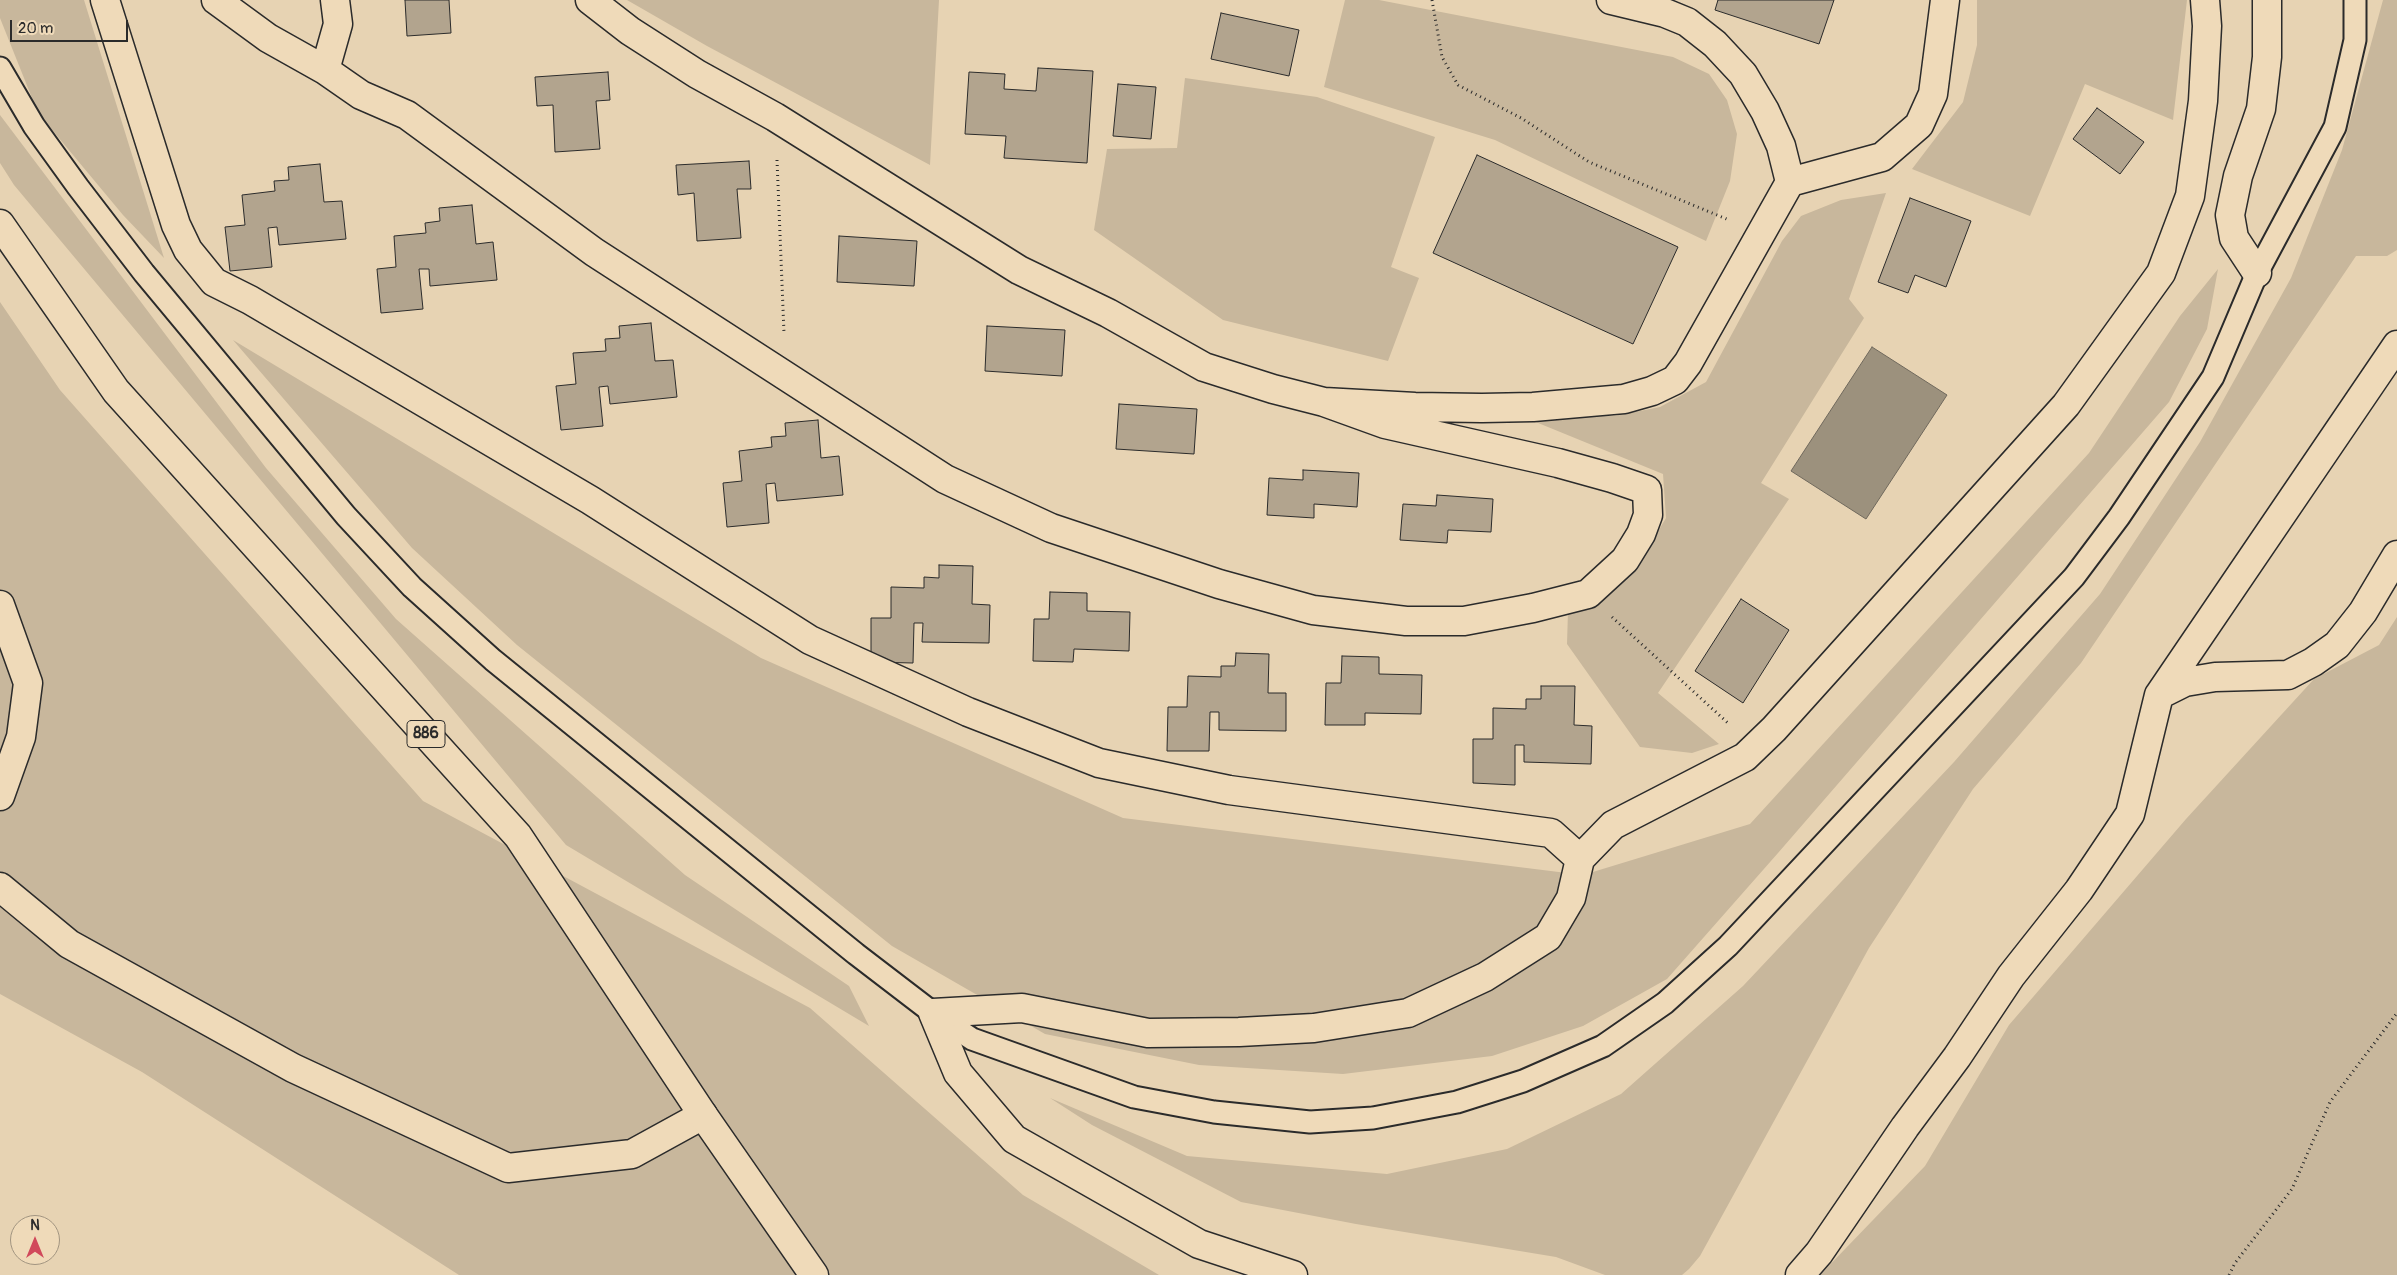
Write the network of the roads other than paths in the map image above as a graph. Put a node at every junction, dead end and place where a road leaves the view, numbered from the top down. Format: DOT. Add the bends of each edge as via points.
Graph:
graph roads {
  1 [pos="105,0"];
  2 [pos="216,0"];
  3 [pos="335,0"];
  4 [pos="590,0"];
  5 [pos="1611,0"];
  6 [pos="1945,0"];
  7 [pos="2205,0"];
  8 [pos="2267,0"];
  9 [pos="2355,0"];
  10 [pos="0,68"];
  11 [pos="325,70"];
  12 [pos="1790,182"];
  13 [pos="0,224"];
  14 [pos="2257,273"];
  15 [pos="2397,345"];
  16 [pos="1324,402"];
  17 [pos="2397,555"];
  18 [pos="0,605"];
  19 [pos="2159,695"];
  20 [pos="0,796"];
  21 [pos="1580,859"];
  22 [pos="0,887"];
  23 [pos="933,1013"];
  24 [pos="703,1115"];
  25 [pos="814,1275"];
  26 [pos="1293,1275"];
  27 [pos="1800,1275"];
  1 -- 21 [label="street" via="176,225 188,250 214,282 590,500 810,640 968,712 1099,763 1229,790 1551,833"];
  2 -- 11 [label="street" via="268,38"];
  3 -- 11 [label="street" via="338,24"];
  4 -- 16 [label="street" via="630,32 776,117 1019,270 1108,313 1204,367 1273,390"];
  5 -- 12 [label="street" via="1665,13 1687,22 1744,74 1781,146"];
  6 -- 12 [label="street" via="1933,94 1919,125 1882,157"];
  7 -- 21 [label="street" via="2207,26 2203,101 2190,196 2161,272 2066,405 1755,748 1745,757 1613,825"];
  8 -- 14 [label="street" via="2267,57 2261,109 2238,176 2230,215 2234,238"];
  9 -- 14 [label="lane" via="2355,40 2335,127"];
  10 -- 23 [label="lane" via="34,126 144,273 346,516 412,587 492,660"];
  11 -- 16 [label="street" via="362,95 407,115 594,252 954,483 1051,528 1238,590 1313,610 1406,621 1464,621 1588,594 1625,560 1641,534 1648,515 1647,490 1558,463 1385,424"];
  12 -- 16 [label="street" via="1688,363 1675,380 1652,392 1624,399 1533,407 1415,407"];
  13 -- 24 [label="street, 886" via="116,391 518,836"];
  14 -- 23 [label="lane" via="2213,377 2119,517 2074,577 1728,946 1665,1003 1603,1046 1523,1081 1457,1102 1373,1118 1310,1122 1214,1112 1134,1097 972,1038"];
  15 -- 19 [label="street"];
  17 -- 19 [label="street" via="2364,612 2337,645 2313,662 2288,675 2215,677 2185,682"];
  18 -- 20 [label="street" via="28,683 21,737"];
  19 -- 27 [label="street" via="2130,814 2079,890 2011,976 1819,1253"];
  21 -- 23 [label="street" via="1571,898 1548,936 1484,977 1408,1012 1314,1028 1148,1033 1022,1008"];
  22 -- 24 [label="street" via="78,949 293,1068 508,1168 632,1154"];
  23 -- 26 [label="street" via="958,1073 1014,1139 1199,1244"];
  24 -- 25 [label="street, 886"];
}
